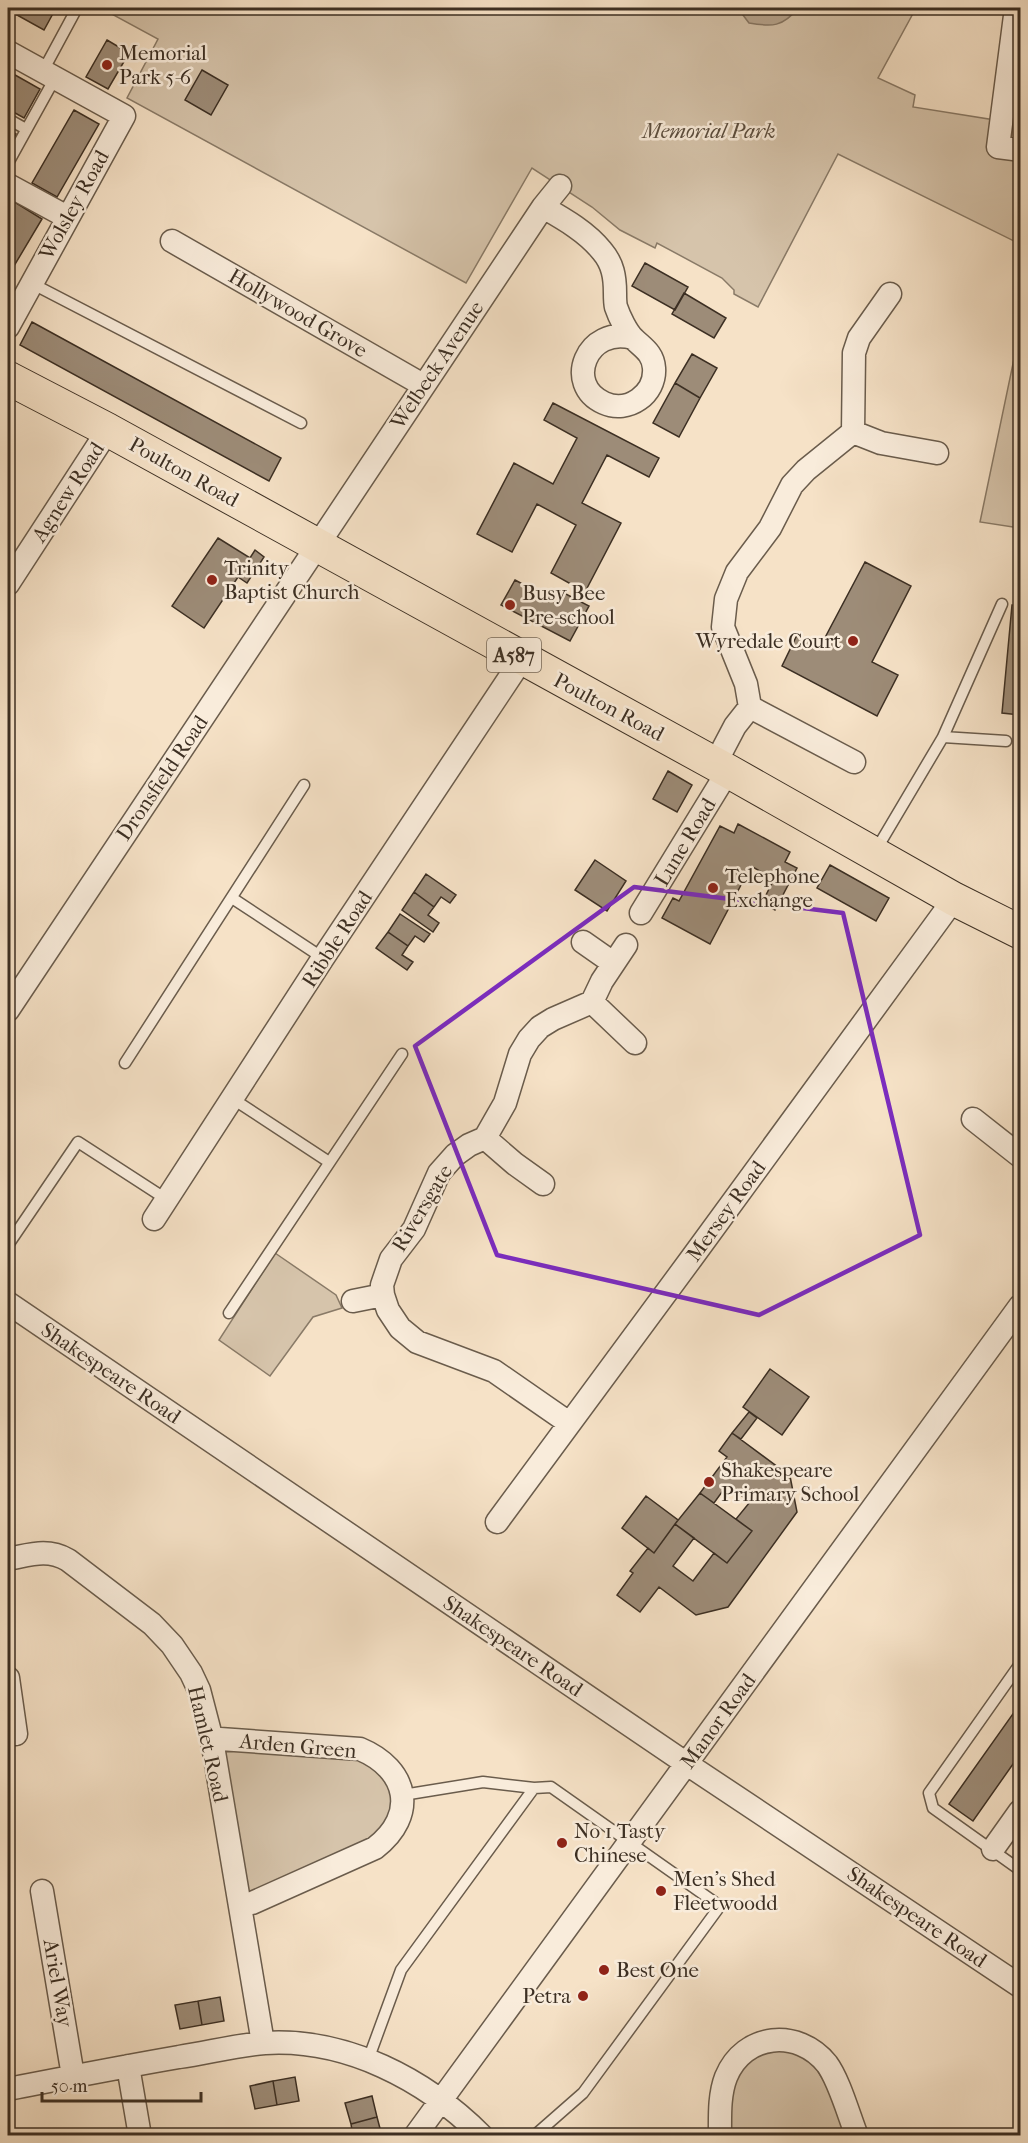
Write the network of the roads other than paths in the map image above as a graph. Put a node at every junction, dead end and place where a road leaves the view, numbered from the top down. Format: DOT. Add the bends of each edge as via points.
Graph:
graph roads {
  1 [pos="77,8"];
  2 [pos="1016,8"];
  3 [pos="8,52"];
  4 [pos="49,75"];
  5 [pos="8,119"];
  6 [pos="26,129"];
  7 [pos="1020,150"];
  8 [pos="8,163"];
  9 [pos="8,185"];
  10 [pos="560,186"];
  11 [pos="543,207"];
  12 [pos="67,217"];
  13 [pos="172,241"];
  14 [pos="31,283"];
  15 [pos="890,294"];
  16 [pos="8,327"];
  17 [pos="633,338"];
  18 [pos="8,378"];
  19 [pos="423,385"];
  20 [pos="301,423"];
  21 [pos="108,430"];
  22 [pos="853,432"];
  23 [pos="937,453"];
  24 [pos="317,546"];
  25 [pos="8,584"];
  26 [pos="1002,604"];
  27 [pos="522,659"];
  28 [pos="750,707"];
  29 [pos="943,736"];
  30 [pos="1006,741"];
  31 [pos="854,762"];
  32 [pos="722,767"];
  33 [pos="304,785"];
  34 [pos="874,853"];
  35 [pos="232,898"];
  36 [pos="954,898"];
  37 [pos="641,913"];
  38 [pos="1020,932"];
  39 [pos="583,942"];
  40 [pos="323,958"];
  41 [pos="592,1002"];
  42 [pos="8,1010"];
  43 [pos="635,1043"];
  44 [pos="402,1054"];
  45 [pos="124,1063"];
  46 [pos="233,1099"];
  47 [pos="973,1119"];
  48 [pos="485,1138"];
  49 [pos="1020,1156"];
  50 [pos="329,1162"];
  51 [pos="543,1184"];
  52 [pos="166,1199"];
  53 [pos="154,1219"];
  54 [pos="8,1245"];
  55 [pos="383,1295"];
  56 [pos="353,1301"];
  57 [pos="8,1303"];
  58 [pos="1020,1306"];
  59 [pos="229,1313"];
  60 [pos="569,1423"];
  61 [pos="497,1521"];
  62 [pos="8,1559"];
  63 [pos="1020,1664"];
  64 [pos="8,1678"];
  65 [pos="16,1734"];
  66 [pos="212,1740"];
  67 [pos="687,1764"];
  68 [pos="534,1788"];
  69 [pos="403,1796"];
  70 [pos="1020,1811"];
  71 [pos="629,1842"];
  72 [pos="993,1849"];
  73 [pos="1020,1870"];
  74 [pos="42,1890"];
  75 [pos="240,1905"];
  76 [pos="1020,1986"];
  77 [pos="263,2043"];
  78 [pos="368,2060"];
  79 [pos="128,2066"];
  80 [pos="74,2076"];
  81 [pos="8,2089"];
  82 [pos="441,2101"];
  83 [pos="140,2136"];
  84 [pos="415,2136"];
  85 [pos="482,2136"];
  86 [pos="534,2136"];
  87 [pos="720,2136"];
  88 [pos="857,2136"];
  1 -- 4 [label="lane"];
  2 -- 7 [label="street" via="998,147"];
  3 -- 4 [label="street"];
  4 -- 6 [label="lane"];
  4 -- 12 [label="street, Wolsley Road" via="124,116"];
  5 -- 6 [label="lane"];
  6 -- 8 [label="lane"];
  9 -- 12 [label="street"];
  10 -- 11 [label="street, Welbeck Avenue"];
  11 -- 17 [label="street" via="603,251 615,277 615,306"];
  11 -- 19 [label="street, Welbeck Avenue"];
  12 -- 14 [label="street, Wolsley Road"];
  13 -- 19 [label="street, Hollywood Grove"];
  14 -- 16 [label="street, Wolsley Road"];
  14 -- 20 [label="lane"];
  15 -- 22 [label="street" via="859,338 854,352"];
  18 -- 21 [label="main road, Poulton Road / A587"];
  19 -- 24 [label="street, Welbeck Avenue"];
  21 -- 24 [label="main road, Poulton Road / A587"];
  21 -- 25 [label="street, Agnew Road"];
  22 -- 23 [label="street" via="881,443"];
  22 -- 28 [label="street" via="792,485 770,528 737,572 726,599 723,627 746,684"];
  24 -- 27 [label="main road, Poulton Road / A587"];
  24 -- 42 [label="street, Dronsfield Road"];
  26 -- 29 [label="lane"];
  27 -- 32 [label="main road, Poulton Road / A587"];
  27 -- 40 [label="street, Ribble Road"];
  28 -- 31 [label="street"];
  28 -- 32 [label="street, Lune Road" via="735,726"];
  29 -- 30 [label="lane"];
  29 -- 34 [label="lane"];
  32 -- 34 [label="main road, Poulton Road / A587"];
  32 -- 37 [label="street, Lune Road"];
  33 -- 35 [label="lane"];
  34 -- 36 [label="main road, Poulton Road / A587"];
  35 -- 40 [label="lane"];
  35 -- 45 [label="lane"];
  36 -- 38 [label="main road, Poulton Road / A587"];
  36 -- 60 [label="street, Mersey Road"];
  39 -- 41 [label="street" via="620,954"];
  40 -- 46 [label="street, Ribble Road"];
  41 -- 43 [label="street"];
  41 -- 48 [label="street" via="553,1019 529,1039 520,1054 505,1103"];
  44 -- 50 [label="lane"];
  46 -- 50 [label="lane"];
  46 -- 52 [label="street, Ribble Road"];
  47 -- 49 [label="street"];
  48 -- 51 [label="street"];
  48 -- 55 [label="street, Riversgate" via="455,1155 439,1173 414,1229 391,1259 382,1284"];
  50 -- 59 [label="lane"];
  52 -- 53 [label="street, Ribble Road"];
  52 -- 54 [label="lane" via="78,1142"];
  55 -- 56 [label="street"];
  55 -- 60 [label="street" via="400,1328 417,1342 494,1371"];
  57 -- 67 [label="street, Shakespeare Road"];
  58 -- 67 [label="street, Manor Road"];
  60 -- 61 [label="street, Mersey Road"];
  62 -- 66 [label="street, Hamlet Road" via="57,1553 152,1624 191,1673"];
  63 -- 72 [label="lane" via="929,1793 933,1808"];
  64 -- 65 [label="street"];
  66 -- 69 [label="street, Arden Green" via="360,1749 389,1768"];
  66 -- 75 [label="street, Hamlet Road"];
  67 -- 71 [label="street, Manor Road"];
  67 -- 76 [label="street, Shakespeare Road"];
  68 -- 69 [label="lane" via="483,1782"];
  68 -- 71 [label="lane" via="551,1786"];
  68 -- 78 [label="lane" via="402,1970"];
  69 -- 75 [label="street" via="399,1822 375,1848"];
  70 -- 72 [label="street"];
  71 -- 82 [label="street, Manor Road"];
  71 -- 86 [label="lane" via="720,1906 583,2093"];
  72 -- 73 [label="lane"];
  74 -- 80 [label="street, Ariel Way"];
  75 -- 77 [label="street, Hamlet Road"];
  77 -- 78 [label="street" via="315,2046"];
  77 -- 79 [label="street"];
  78 -- 82 [label="street"];
  79 -- 80 [label="street"];
  79 -- 83 [label="street"];
  80 -- 81 [label="street"];
  82 -- 84 [label="street, Manor Road"];
  82 -- 85 [label="street"];
  87 -- 88 [label="street" via="727,2074 747,2050 773,2039 787,2040 818,2054 828,2066"];
}
